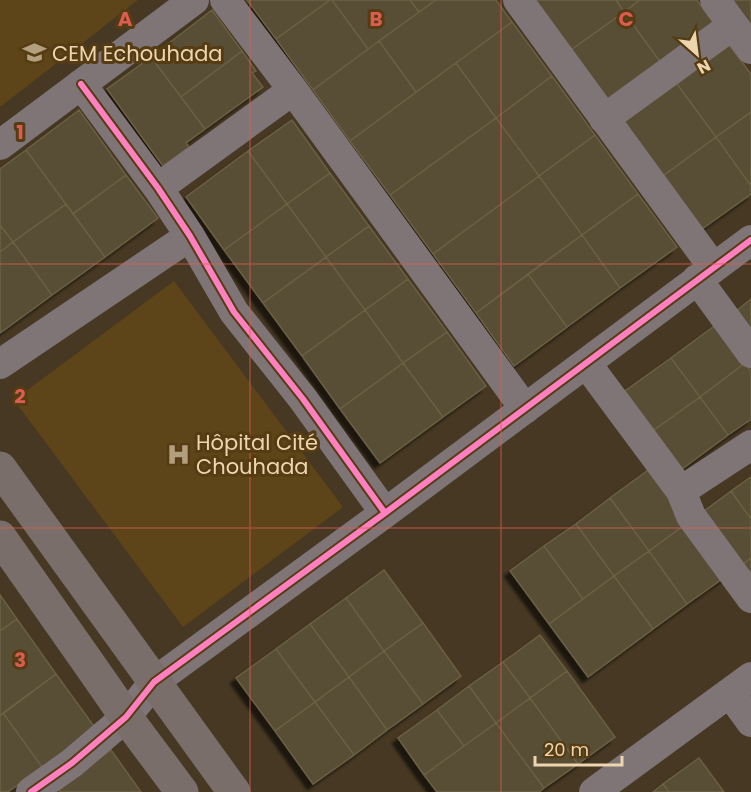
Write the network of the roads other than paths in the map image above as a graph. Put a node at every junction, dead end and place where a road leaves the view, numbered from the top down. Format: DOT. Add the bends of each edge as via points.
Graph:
graph roads {
  1 [pos="194,0"];
  2 [pos="225,0"];
  3 [pos="518,0"];
  4 [pos="715,0"];
  5 [pos="734,25"];
  6 [pos="751,49"];
  7 [pos="81,84"];
  8 [pos="293,90"];
  9 [pos="604,120"];
  10 [pos="0,145"];
  11 [pos="158,188"];
  12 [pos="190,236"];
  13 [pos="751,240"];
  14 [pos="705,273"];
  15 [pos="751,353"];
  16 [pos="586,363"];
  17 [pos="0,364"];
  18 [pos="525,409"];
  19 [pos="751,445"];
  20 [pos="0,468"];
  21 [pos="681,490"];
  22 [pos="385,513"];
  23 [pos="0,537"];
  24 [pos="751,598"];
  25 [pos="154,682"];
  26 [pos="741,685"];
  27 [pos="126,717"];
  28 [pos="751,722"];
  29 [pos="31,792"];
  30 [pos="182,792"];
  31 [pos="234,792"];
  32 [pos="594,792"];
  1 -- 7 [label="street"];
  2 -- 8 [label="street"];
  3 -- 9 [label="street"];
  4 -- 5 [label="street"];
  5 -- 6 [label="street"];
  5 -- 9 [label="street"];
  7 -- 10 [label="street"];
  7 -- 11 [label="street"];
  8 -- 11 [label="street"];
  8 -- 18 [label="street"];
  9 -- 14 [label="street"];
  11 -- 12 [label="street"];
  12 -- 17 [label="street"];
  12 -- 22 [label="street" via="234,312"];
  13 -- 14 [label="street"];
  14 -- 15 [label="street"];
  14 -- 16 [label="street"];
  16 -- 18 [label="street"];
  16 -- 21 [label="street"];
  18 -- 22 [label="street"];
  19 -- 21 [label="street"];
  20 -- 25 [label="street"];
  21 -- 24 [label="street" via="691,516"];
  22 -- 25 [label="street"];
  23 -- 27 [label="street"];
  25 -- 27 [label="street"];
  25 -- 31 [label="street"];
  26 -- 28 [label="street"];
  26 -- 32 [label="street"];
  27 -- 29 [label="street"];
  27 -- 30 [label="street"];
}
